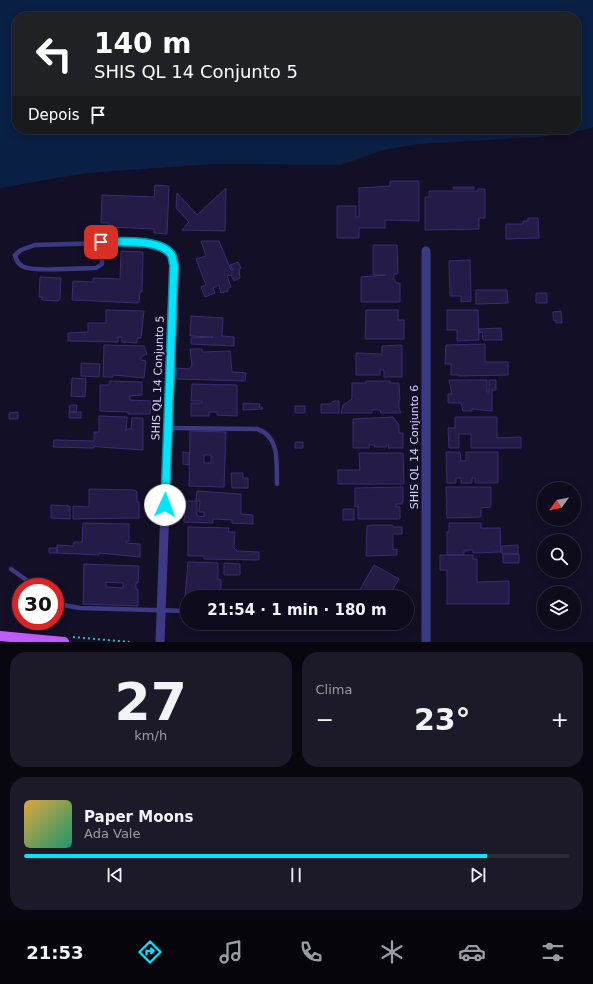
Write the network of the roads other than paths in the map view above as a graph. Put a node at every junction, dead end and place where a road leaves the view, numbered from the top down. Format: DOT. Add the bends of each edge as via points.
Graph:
graph roads {
  1 [pos="101,242"];
  2 [pos="426,251"];
  3 [pos="174,265"];
  4 [pos="168,428"];
  5 [pos="277,484"];
  6 [pos="11,569"];
  7 [pos="24,578"];
  8 [pos="64,605"];
  9 [pos="161,611"];
  10 [pos="180,611"];
  11 [pos="0,636"];
  12 [pos="64,642"];
  13 [pos="160,642"];
  14 [pos="426,642"];
  1 -- 1 [label="lane, SHIS QL 14 Conjunto 5" via="35,245 15,255 17,262 24,267 36,269 96,268 102,264"];
  1 -- 3 [label="lane, SHIS QL 14 Conjunto 5" via="141,242 155,245 165,249 172,256"];
  2 -- 14 [label="street, SHIS QL 14 Conjunto 6"];
  3 -- 4 [label="street, SHIS QL 14 Conjunto 5"];
  4 -- 5 [label="lane" via="264,431 271,437 275,448"];
  4 -- 9 [label="street, SHIS QL 14 Conjunto 5"];
  6 -- 7 [label="lane"];
  8 -- 9 [label="lane"];
  9 -- 10 [label="lane"];
  9 -- 13 [label="street, SHIS QL 14 Conjunto 5"];
  11 -- 12 [label="main road"];
}
